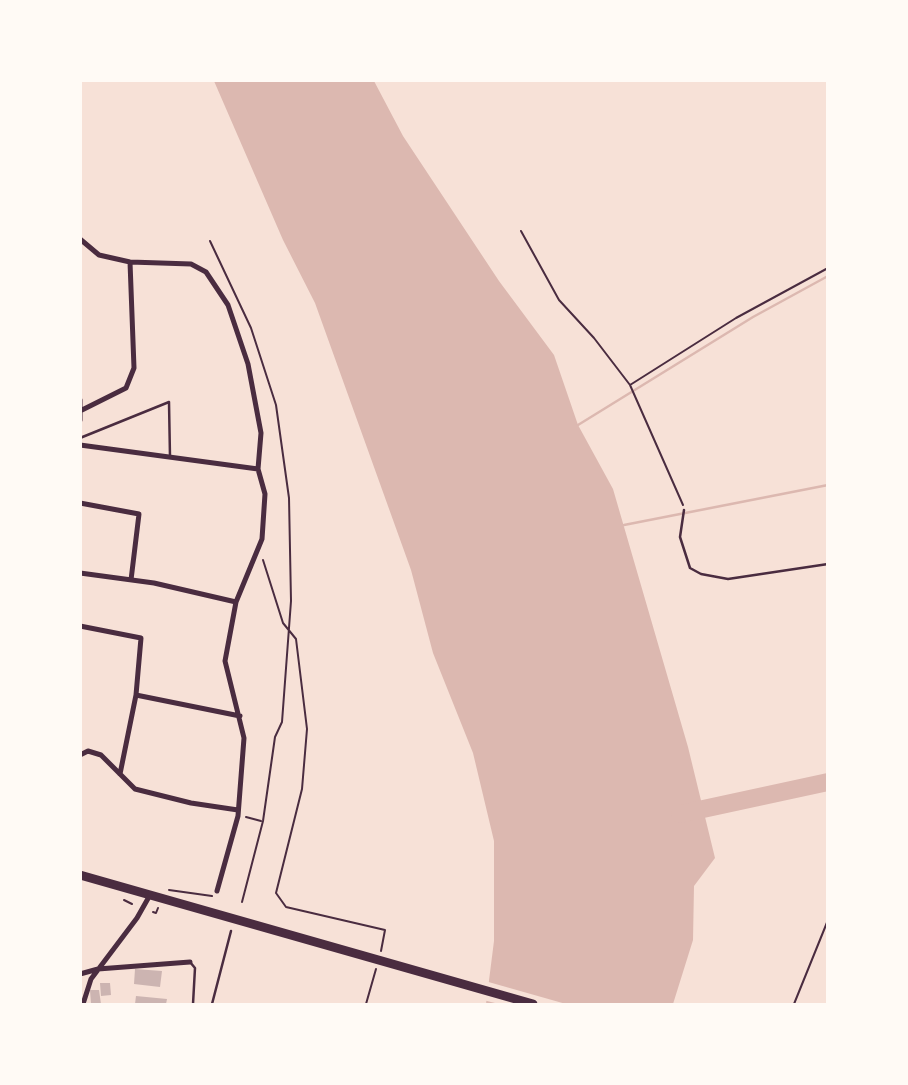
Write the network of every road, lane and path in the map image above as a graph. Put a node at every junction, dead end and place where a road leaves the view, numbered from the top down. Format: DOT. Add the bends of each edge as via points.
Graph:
graph roads {
  1 [pos="521,231"];
  2 [pos="80,239"];
  3 [pos="210,241"];
  4 [pos="130,262"];
  5 [pos="828,268"];
  6 [pos="630,384"];
  7 [pos="80,400"];
  8 [pos="82,410"];
  9 [pos="80,420"];
  10 [pos="80,438"];
  11 [pos="80,445"];
  12 [pos="170,457"];
  13 [pos="258,469"];
  14 [pos="80,503"];
  15 [pos="684,510"];
  16 [pos="260,549"];
  17 [pos="828,564"];
  18 [pos="80,573"];
  19 [pos="131,580"];
  20 [pos="236,601"];
  21 [pos="80,626"];
  22 [pos="289,630"];
  23 [pos="136,695"];
  24 [pos="240,716"];
  25 [pos="80,755"];
  26 [pos="120,774"];
  27 [pos="238,813"];
  28 [pos="263,821"];
  29 [pos="80,874"];
  30 [pos="163,891"];
  31 [pos="217,891"];
  32 [pos="150,894"];
  33 [pos="124,900"];
  34 [pos="242,902"];
  35 [pos="132,904"];
  36 [pos="158,908"];
  37 [pos="153,912"];
  38 [pos="828,920"];
  39 [pos="231,931"];
  40 [pos="380,955"];
  41 [pos="190,962"];
  42 [pos="377,967"];
  43 [pos="98,969"];
  44 [pos="80,974"];
  45 [pos="83,1004"];
  46 [pos="192,1004"];
  47 [pos="212,1004"];
  48 [pos="276,1004"];
  49 [pos="302,1004"];
  50 [pos="366,1004"];
  51 [pos="533,1004"];
  52 [pos="794,1004"];
  1 -- 6 [label="path" via="559,300"];
  2 -- 4 [label="street" via="99,255"];
  3 -- 22 [label="path" via="251,328 276,405 289,498"];
  4 -- 8 [label="street" via="134,368 126,387"];
  4 -- 13 [label="street" via="191,264 206,272 228,305 248,363 261,433"];
  5 -- 6 [label="path"];
  6 -- 15 [label="path"];
  7 -- 8 [label="street"];
  8 -- 9 [label="street"];
  10 -- 12 [label="lane" via="169,402"];
  11 -- 12 [label="street"];
  12 -- 13 [label="street"];
  13 -- 16 [label="street" via="265,494"];
  14 -- 19 [label="street" via="139,514"];
  15 -- 17 [label="lane" via="680,537 690,568 714,579"];
  16 -- 20 [label="street"];
  16 -- 22 [label="path"];
  18 -- 19 [label="street"];
  19 -- 20 [label="street"];
  20 -- 24 [label="street" via="225,661"];
  21 -- 23 [label="street" via="141,638"];
  22 -- 28 [label="path" via="282,722 275,737"];
  22 -- 40 [label="path" via="296,639 307,729 306,760 276,893 286,906 385,930"];
  23 -- 24 [label="street"];
  23 -- 26 [label="street"];
  24 -- 27 [label="street" via="244,738"];
  25 -- 26 [label="street" via="88,751 101,755"];
  26 -- 27 [label="street" via="135,789"];
  27 -- 28 [label="path"];
  27 -- 31 [label="street"];
  28 -- 34 [label="path"];
  29 -- 32 [label="highway"];
  30 -- 31 [label="path" via="213,896"];
  32 -- 43 [label="street"];
  32 -- 51 [label="highway"];
  33 -- 35 [label="path"];
  36 -- 37 [label="path"];
  38 -- 52 [label="path"];
  39 -- 47 [label="lane"];
  41 -- 43 [label="street"];
  41 -- 46 [label="lane" via="195,968"];
  42 -- 50 [label="path"];
  43 -- 44 [label="street"];
  43 -- 45 [label="street"];
  48 -- 49 [label="path"];
}
